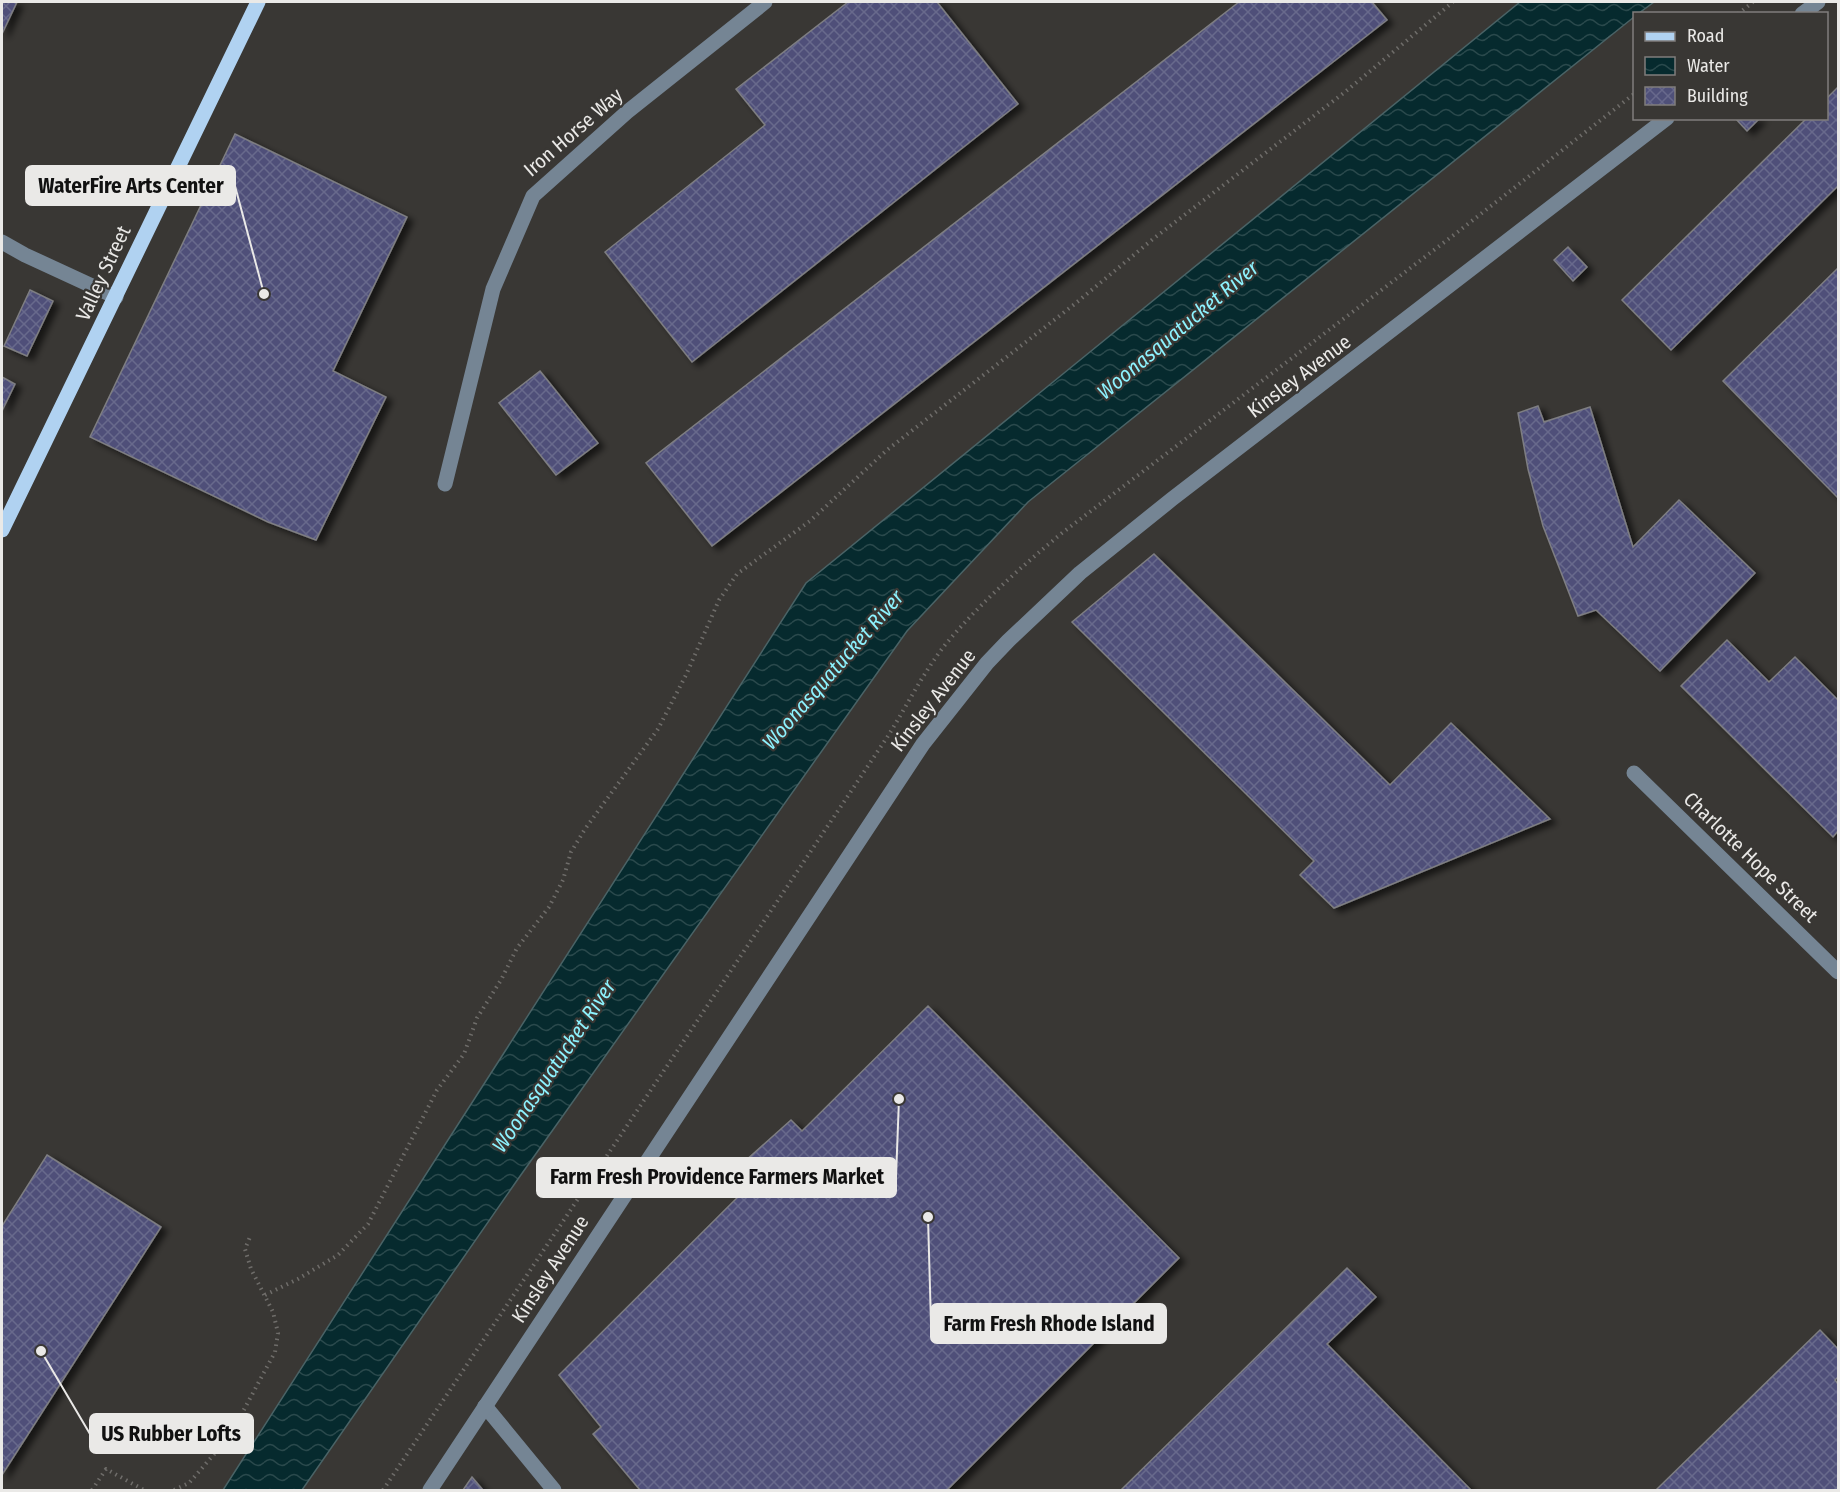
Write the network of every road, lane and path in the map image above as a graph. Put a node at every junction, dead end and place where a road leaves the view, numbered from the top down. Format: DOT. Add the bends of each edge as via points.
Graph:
graph roads {
  1 [pos="258,2"];
  2 [pos="765,2"];
  3 [pos="1453,2"];
  4 [pos="1753,2"];
  5 [pos="1818,2"];
  6 [pos="1740,12"];
  7 [pos="1805,12"];
  8 [pos="1664,120"];
  9 [pos="2,242"];
  10 [pos="116,297"];
  11 [pos="445,484"];
  12 [pos="2,530"];
  13 [pos="1634,773"];
  14 [pos="1839,972"];
  15 [pos="250,1237"];
  16 [pos="265,1295"];
  17 [pos="485,1406"];
  18 [pos="92,1491"];
  19 [pos="144,1491"];
  20 [pos="174,1491"];
  21 [pos="430,1491"];
  22 [pos="554,1491"];
  1 -- 10 [label="main road, Valley Street"];
  2 -- 11 [label="street, Iron Horse Way" via="627,112 533,196 494,289"];
  3 -- 16 [label="path" via="1345,92 887,450 810,521 737,574 718,600 658,729 571,852 549,907 517,948 477,1018 464,1054 437,1090 368,1224 338,1255"];
  4 -- 6 [label="path"];
  5 -- 7 [label="street"];
  8 -- 17 [label="street, Kinsley Avenue" via="1172,499 1080,573 987,663 923,744"];
  9 -- 10 [label="street"];
  10 -- 12 [label="main road, Valley Street"];
  13 -- 14 [label="street, Charlotte Hope Street"];
  15 -- 16 [label="path" via="245,1249"];
  16 -- 20 [label="path" via="278,1334 275,1352 216,1452 189,1483"];
  17 -- 21 [label="street, Kinsley Avenue"];
  17 -- 22 [label="street"];
  18 -- 19 [label="path" via="106,1469"];
}
